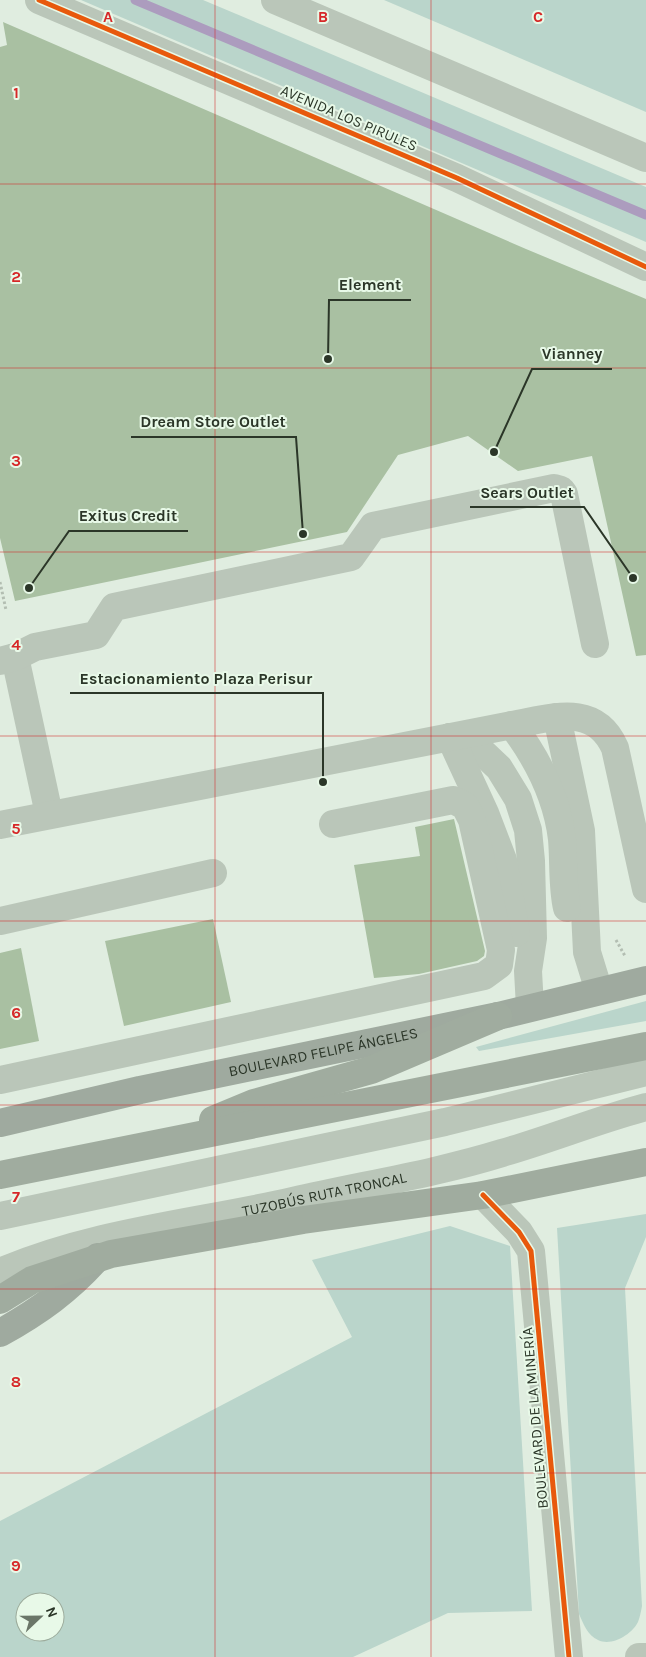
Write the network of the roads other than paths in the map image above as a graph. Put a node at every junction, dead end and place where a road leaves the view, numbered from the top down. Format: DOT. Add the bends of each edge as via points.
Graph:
graph roads {
  1 [pos="39,0"];
  2 [pos="275,0"];
  3 [pos="646,158"];
  4 [pos="646,267"];
  5 [pos="595,644"];
  6 [pos="8,659"];
  7 [pos="557,717"];
  8 [pos="512,725"];
  9 [pos="450,737"];
  10 [pos="49,814"];
  11 [pos="333,824"];
  12 [pos="0,825"];
  13 [pos="641,846"];
  14 [pos="213,873"];
  15 [pos="646,888"];
  16 [pos="0,921"];
  17 [pos="587,952"];
  18 [pos="646,980"];
  19 [pos="599,991"];
  20 [pos="530,1007"];
  21 [pos="498,1016"];
  22 [pos="646,1046"];
  23 [pos="646,1072"];
  24 [pos="0,1080"];
  25 [pos="646,1107"];
  26 [pos="0,1123"];
  27 [pos="166,1140"];
  28 [pos="646,1162"];
  29 [pos="0,1175"];
  30 [pos="484,1195"];
  31 [pos="0,1216"];
  32 [pos="98,1258"];
  33 [pos="0,1272"];
  34 [pos="0,1300"];
  35 [pos="0,1333"];
  36 [pos="569,1657"];
  37 [pos="639,1657"];
  38 [pos="646,1657"];
  1 -- 4 [label="street, AVENIDA LOS PIRULES" via="457,178"];
  2 -- 3 [label="street"];
  5 -- 6 [label="street" via="564,494 554,488 373,526 351,557 114,607 96,635 35,647"];
  6 -- 10 [label="street"];
  7 -- 8 [label="street"];
  7 -- 13 [label="street" via="583,717 599,724 609,735"];
  7 -- 17 [label="street" via="581,831"];
  8 -- 9 [label="street"];
  8 -- 17 [label="street" via="531,750 554,802 562,838 566,906"];
  9 -- 10 [label="street"];
  9 -- 20 [label="street" via="480,750 499,768 518,799 528,830 533,938 528,971"];
  10 -- 12 [label="street"];
  11 -- 24 [label="street" via="453,800 465,806 472,820 501,950 499,965 484,976"];
  13 -- 15 [label="street"];
  14 -- 16 [label="street"];
  17 -- 19 [label="street"];
  18 -- 19 [label="main road, BOULEVARD FELIPE ÁNGELES"];
  19 -- 20 [label="main road, BOULEVARD FELIPE ÁNGELES"];
  20 -- 21 [label="main road, BOULEVARD FELIPE ÁNGELES"];
  21 -- 26 [label="main road, BOULEVARD FELIPE ÁNGELES" via="140,1090"];
  21 -- 27 [label="highway" via="371,1070 254,1103"];
  22 -- 27 [label="highway"];
  23 -- 31 [label="street" via="445,1122"];
  25 -- 33 [label="street, TUZOBÚS RUTA TRONCAL" via="502,1154 257,1209 108,1237 56,1251"];
  27 -- 29 [label="highway"];
  28 -- 30 [label="highway"];
  30 -- 32 [label="highway" via="303,1220"];
  30 -- 36 [label="street, BOULEVARD DE LA MINERÍA" via="519,1232 531,1252"];
  32 -- 34 [label="highway" via="32,1280"];
  32 -- 35 [label="main road" via="76,1283 38,1312"];
  37 -- 38 [label="street"];
}
